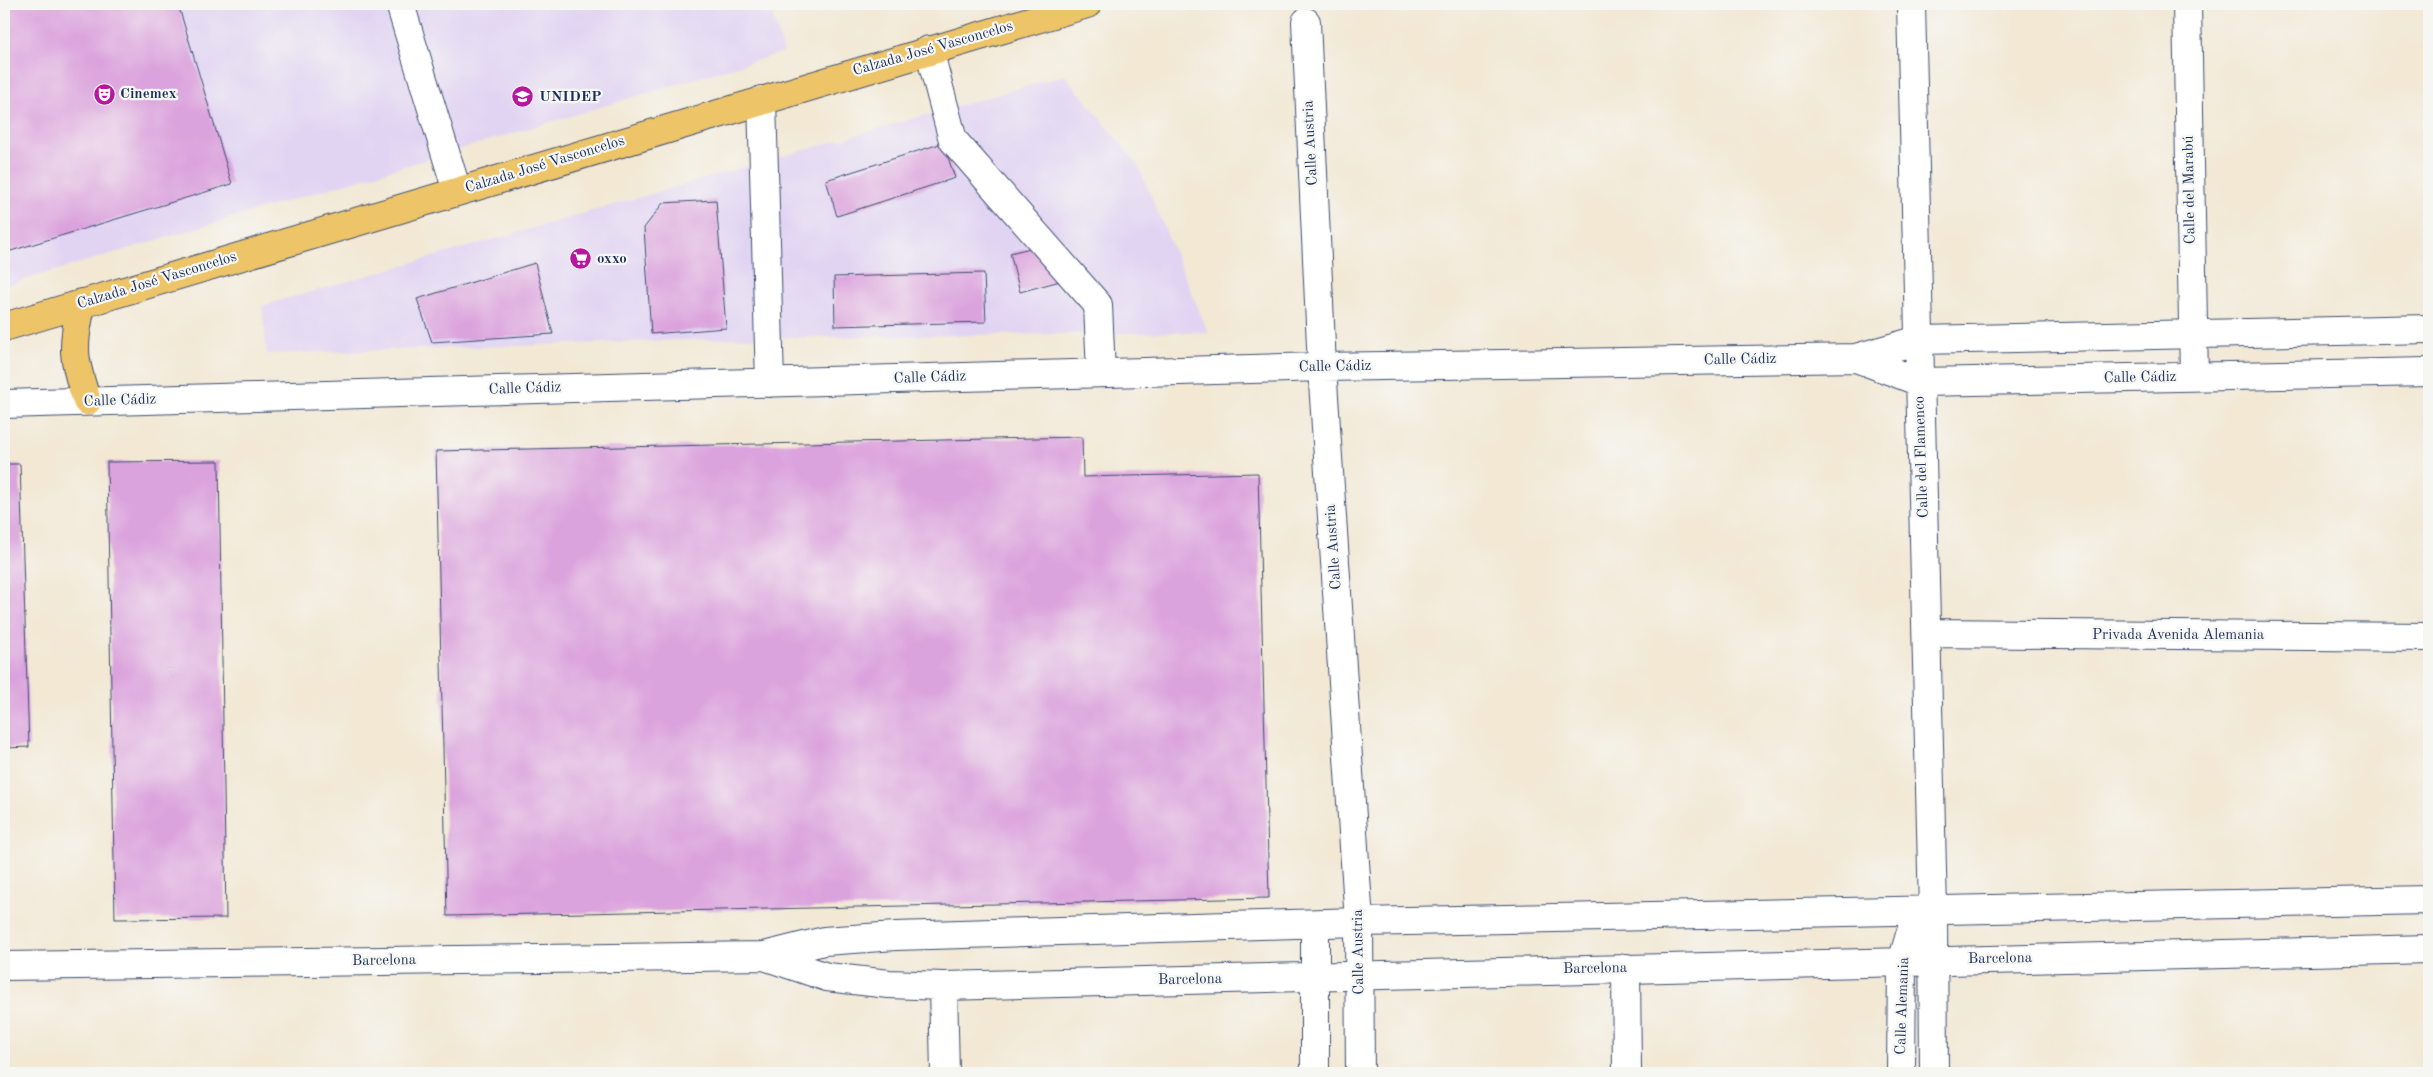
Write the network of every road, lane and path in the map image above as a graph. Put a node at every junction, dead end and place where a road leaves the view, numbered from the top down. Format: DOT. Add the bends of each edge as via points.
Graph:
graph roads {
  1 [pos="400,4"];
  2 [pos="1086,4"];
  3 [pos="1911,4"];
  4 [pos="2187,4"];
  5 [pos="1306,22"];
  6 [pos="929,50"];
  7 [pos="762,100"];
  8 [pos="457,191"];
  9 [pos="82,303"];
  10 [pos="4,326"];
  11 [pos="2429,329"];
  12 [pos="2193,334"];
  13 [pos="1919,340"];
  14 [pos="1856,358"];
  15 [pos="1322,367"];
  16 [pos="2429,372"];
  17 [pos="1100,373"];
  18 [pos="2194,376"];
  19 [pos="1920,382"];
  20 [pos="770,383"];
  21 [pos="87,402"];
  22 [pos="4,404"];
  23 [pos="1927,633"];
  24 [pos="2429,637"];
  25 [pos="2429,900"];
  26 [pos="1925,911"];
  27 [pos="1359,922"];
  28 [pos="1315,924"];
  29 [pos="2429,949"];
  30 [pos="764,956"];
  31 [pos="1934,960"];
  32 [pos="1902,962"];
  33 [pos="4,966"];
  34 [pos="1626,968"];
  35 [pos="1359,974"];
  36 [pos="1315,976"];
  37 [pos="943,986"];
  38 [pos="945,1073"];
  39 [pos="1315,1073"];
  40 [pos="1360,1073"];
  41 [pos="1627,1073"];
  42 [pos="1901,1073"];
  43 [pos="1934,1073"];
  1 -- 8 [label="street"];
  2 -- 6 [label="main road, Calzada José Vasconcelos"];
  3 -- 13 [label="street, Calle del Flamenco"];
  4 -- 12 [label="street, Calle del Marabú"];
  5 -- 15 [label="street, Calle Austria"];
  6 -- 7 [label="main road, Calzada José Vasconcelos"];
  6 -- 17 [label="street" via="953,140 1098,305"];
  7 -- 8 [label="main road, Calzada José Vasconcelos"];
  7 -- 20 [label="street"];
  8 -- 9 [label="main road, Calzada José Vasconcelos"];
  9 -- 10 [label="main road, Calzada José Vasconcelos"];
  9 -- 21 [label="main road" via="74,335 76,369"];
  11 -- 12 [label="street, Calle Cádiz"];
  12 -- 13 [label="street, Calle Cádiz"];
  12 -- 18 [label="street, Calle del Marabú"];
  13 -- 14 [label="street, Calle Cádiz"];
  13 -- 19 [label="street, Calle del Flamenco"];
  14 -- 15 [label="street, Calle Cádiz"];
  14 -- 19 [label="street, Calle Cádiz"];
  15 -- 17 [label="street, Calle Cádiz"];
  15 -- 27 [label="street, Calle Austria"];
  16 -- 18 [label="street, Calle Cádiz"];
  17 -- 20 [label="street, Calle Cádiz"];
  18 -- 19 [label="street, Calle Cádiz"];
  19 -- 23 [label="street, Calle del Flamenco"];
  20 -- 21 [label="street, Calle Cádiz"];
  21 -- 22 [label="street, Calle Cádiz"];
  23 -- 24 [label="street, Privada Avenida Alemania"];
  23 -- 26 [label="street, Calle del Flamenco"];
  25 -- 26 [label="street, Barcelona"];
  26 -- 27 [label="street, Barcelona"];
  26 -- 31 [label="street, Calle Alemania"];
  26 -- 32 [label="street, Calle Alemania"];
  27 -- 28 [label="street, Barcelona"];
  27 -- 35 [label="street, Calle Austria"];
  28 -- 30 [label="street, Barcelona" via="887,937 824,941"];
  28 -- 36 [label="street"];
  29 -- 31 [label="street, Barcelona"];
  30 -- 33 [label="street, Barcelona"];
  30 -- 37 [label="street, Barcelona" via="827,977"];
  31 -- 32 [label="street, Barcelona"];
  31 -- 43 [label="street, Calle Alemania"];
  32 -- 34 [label="street, Barcelona"];
  32 -- 42 [label="street, Calle Alemania"];
  34 -- 35 [label="street, Barcelona"];
  34 -- 41 [label="street"];
  35 -- 36 [label="street, Barcelona"];
  35 -- 40 [label="street, Calle Austria"];
  36 -- 37 [label="street, Barcelona"];
  36 -- 39 [label="street"];
  37 -- 38 [label="street"];
}
